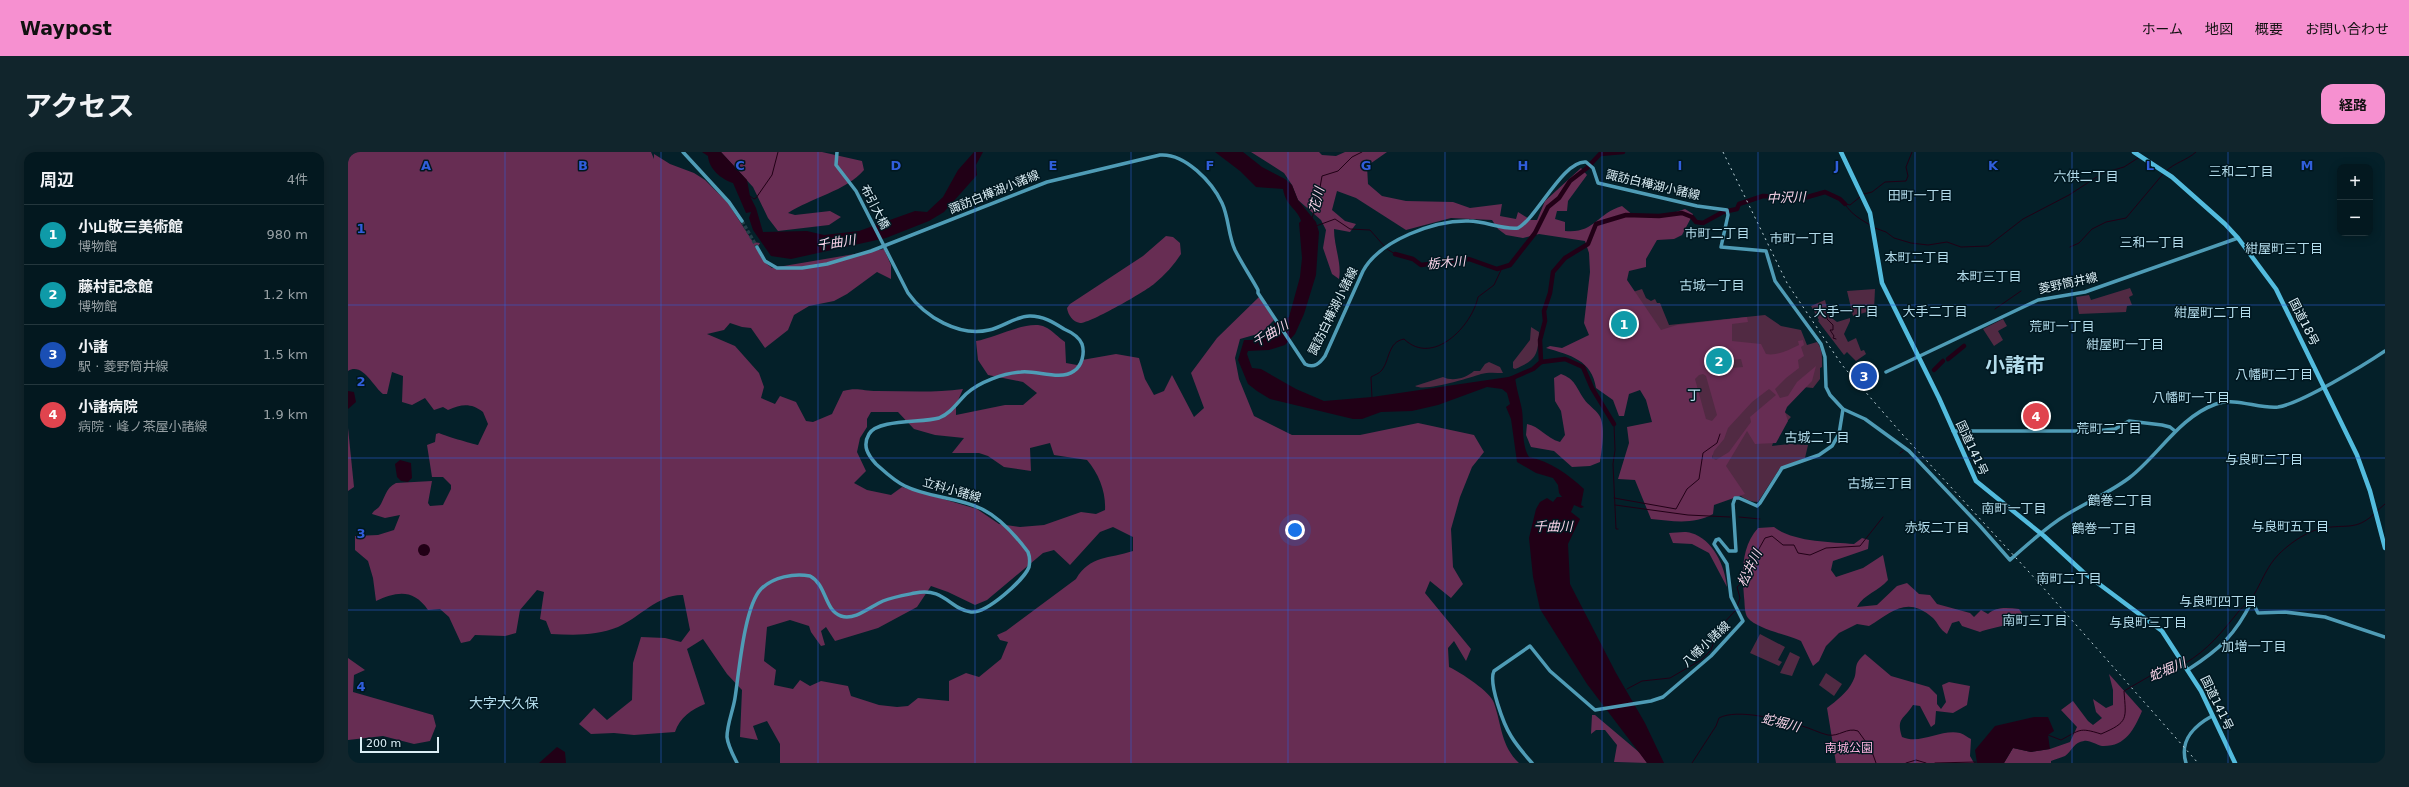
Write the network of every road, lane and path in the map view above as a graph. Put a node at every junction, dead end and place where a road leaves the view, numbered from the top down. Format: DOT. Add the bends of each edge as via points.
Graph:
graph roads {
  1 [pos="683,152"];
  2 [pos="837,152"];
  3 [pos="1841,152"];
  4 [pos="2134,152"];
  5 [pos="742,221"];
  6 [pos="2238,238"];
  7 [pos="757,247"];
  8 [pos="887,252"];
  9 [pos="2385,351"];
  10 [pos="1918,356"];
  11 [pos="1886,372"];
  12 [pos="2325,386"];
  13 [pos="1843,409"];
  14 [pos="1953,431"];
  15 [pos="2176,431"];
  16 [pos="2040,534"];
  17 [pos="2385,548"];
  18 [pos="2385,637"];
  19 [pos="2189,669"];
  20 [pos="2212,716"];
  21 [pos="737,763"];
  22 [pos="1532,763"];
  23 [pos="2186,763"];
  24 [pos="2235,763"];
  1 -- 5 [label="main road" via="733,206"];
  2 -- 8 [label="main road, 布引大橋" via="836,165 861,200"];
  3 -- 10 [label="highway, 国道141号" via="1870,213 1882,283"];
  4 -- 6 [label="highway, 国道18号" via="2172,177"];
  6 -- 10 [label="main road, 菱野筒井線" via="2085,292 2038,300"];
  6 -- 12 [label="highway, 国道18号" via="2276,289"];
  7 -- 13 [label="main road, 諏訪白樺湖小諸線" via="765,261 777,268 827,264 871,251 1047,182 1148,157 1168,155 1188,165 1213,189 1222,204 1228,233 1258,293 1309,366 1320,363 1366,265 1412,233 1448,222 1471,221 1518,228 1532,217 1540,202 1564,175 1586,162 1593,168 1598,183 1696,206 1727,210 1721,247 1766,251 1775,281 1821,344 1825,357 1826,387"];
  8 -- 21 [label="main road, 立科小諸線" via="914,302 950,326 969,331 983,331 1024,317 1038,317 1068,331 1082,344 1082,360 1069,374 1022,372 1005,375 972,389 945,415 880,426 872,430 866,440 866,451 870,458 899,483 977,507 995,518 1028,552 1028,568 1024,576 991,606 975,613 963,610 936,593 925,592 884,601 857,615 844,617 834,611 820,584 810,576 780,578 766,585 756,597 746,631 728,727 729,746"];
  9 -- 12 [label="main road, 諏訪白樺湖小諸線"];
  10 -- 11 [label="main road, 菱野筒井線"];
  10 -- 14 [label="highway, 国道141号"];
  12 -- 15 [label="main road, 諏訪白樺湖小諸線" via="2279,407 2234,402 2216,404"];
  12 -- 17 [label="highway, 国道18号" via="2357,455 2370,491"];
  13 -- 16 [label="main road, 諏訪白樺湖小諸線" via="1865,419 1909,451 2010,560"];
  13 -- 22 [label="main road, 八幡小諸線" via="1840,434 1832,446 1819,455 1782,468 1757,506 1735,498 1734,552 1727,550 1719,539 1714,544 1724,558 1731,597 1743,621 1711,656 1663,697 1600,711 1587,705 1572,688 1550,671 1530,646 1494,671 1492,683 1505,724 1514,741"];
  14 -- 15 [label="main road" via="2102,431 2115,429 2129,422 2162,425"];
  14 -- 16 [label="highway, 国道141号" via="1976,481"];
  15 -- 16 [label="main road, 諏訪白樺湖小諸線" via="2130,477 2108,493 2066,515"];
  16 -- 19 [label="highway, 国道141号" via="2083,572 2162,631"];
  18 -- 19 [label="main road" via="2325,617 2258,613 2252,601 2231,637 2210,656"];
  19 -- 20 [label="highway, 国道141号"];
  20 -- 23 [label="main road" via="2196,727 2185,743"];
  20 -- 24 [label="highway, 国道141号"];
}
